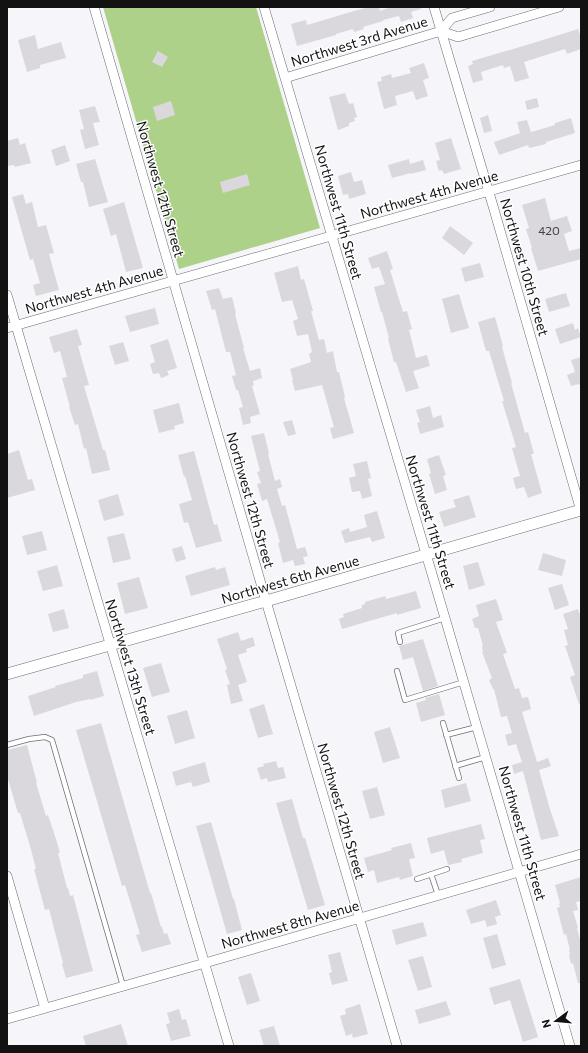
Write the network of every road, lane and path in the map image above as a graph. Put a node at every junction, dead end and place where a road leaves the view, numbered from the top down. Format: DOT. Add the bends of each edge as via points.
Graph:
graph roads {
  1 [pos="94,7"];
  2 [pos="264,7"];
  3 [pos="434,7"];
  4 [pos="490,7"];
  5 [pos="559,7"];
  6 [pos="441,31"];
  7 [pos="285,78"];
  8 [pos="581,165"];
  9 [pos="488,191"];
  10 [pos="331,236"];
  11 [pos="174,281"];
  12 [pos="7,295"];
  13 [pos="11,327"];
  14 [pos="581,511"];
  15 [pos="426,555"];
  16 [pos="266,602"];
  17 [pos="445,618"];
  18 [pos="400,642"];
  19 [pos="110,644"];
  20 [pos="397,670"];
  21 [pos="7,674"];
  22 [pos="464,682"];
  23 [pos="443,723"];
  24 [pos="477,726"];
  25 [pos="446,735"];
  26 [pos="7,745"];
  27 [pos="486,757"];
  28 [pos="455,766"];
  29 [pos="459,778"];
  30 [pos="581,854"];
  31 [pos="447,869"];
  32 [pos="520,872"];
  33 [pos="431,874"];
  34 [pos="7,876"];
  35 [pos="417,879"];
  36 [pos="438,896"];
  37 [pos="359,919"];
  38 [pos="205,963"];
  39 [pos="123,986"];
  40 [pos="45,1008"];
  41 [pos="7,1019"];
  42 [pos="229,1046"];
  43 [pos="397,1046"];
  44 [pos="570,1046"];
  1 -- 11 [label="street, Northwest 12th Street"];
  2 -- 7 [label="street, Northwest 11th Street"];
  3 -- 6 [label="street, Northwest 10th Street"];
  4 -- 6 [label="street, Northwest 3rd Avenue" via="452,18"];
  5 -- 6 [label="street, Northwest 3rd Avenue" via="458,37"];
  6 -- 7 [label="street, Northwest 3rd Avenue"];
  6 -- 9 [label="street, Northwest 10th Street"];
  7 -- 10 [label="street, Northwest 11th Street"];
  8 -- 9 [label="street, Northwest 4th Avenue"];
  9 -- 10 [label="street, Northwest 4th Avenue"];
  9 -- 14 [label="street, Northwest 10th Street"];
  10 -- 11 [label="street, Northwest 4th Avenue"];
  10 -- 15 [label="street, Northwest 11th Street"];
  11 -- 13 [label="street, Northwest 4th Avenue"];
  11 -- 16 [label="street, Northwest 12th Street"];
  12 -- 13 [label="street, Northwest 13th Street"];
  13 -- 19 [label="street, Northwest 13th Street"];
  14 -- 15 [label="street, Northwest 6th Avenue"];
  15 -- 16 [label="street, Northwest 6th Avenue"];
  15 -- 17 [label="street, Northwest 11th Street"];
  16 -- 19 [label="street, Northwest 6th Avenue"];
  16 -- 37 [label="street, Northwest 12th Street"];
  17 -- 18 [label="lane" via="398,633"];
  17 -- 22 [label="street, Northwest 11th Street"];
  19 -- 21 [label="street, Northwest 6th Avenue"];
  19 -- 38 [label="street, Northwest 13th Street"];
  20 -- 22 [label="lane" via="405,700"];
  22 -- 24 [label="street, Northwest 11th Street"];
  23 -- 25 [label="lane"];
  24 -- 25 [label="lane"];
  24 -- 27 [label="street, Northwest 11th Street"];
  25 -- 28 [label="lane"];
  26 -- 39 [label="lane" via="45,737 52,740"];
  27 -- 28 [label="lane"];
  27 -- 32 [label="street, Northwest 11th Street"];
  28 -- 29 [label="lane"];
  30 -- 32 [label="street, Northwest 8th Avenue"];
  31 -- 33 [label="lane"];
  32 -- 36 [label="street, Northwest 8th Avenue"];
  32 -- 44 [label="street, Northwest 11th Street"];
  33 -- 35 [label="lane"];
  33 -- 36 [label="lane"];
  34 -- 40 [label="street"];
  36 -- 37 [label="street, Northwest 8th Avenue"];
  37 -- 38 [label="street, Northwest 8th Avenue"];
  37 -- 43 [label="street, Northwest 12th Street"];
  38 -- 39 [label="street, Northwest 8th Avenue"];
  38 -- 42 [label="street, Northwest 13th Street"];
  39 -- 40 [label="street, Northwest 8th Avenue"];
  40 -- 41 [label="street, Northwest 8th Avenue"];
}
